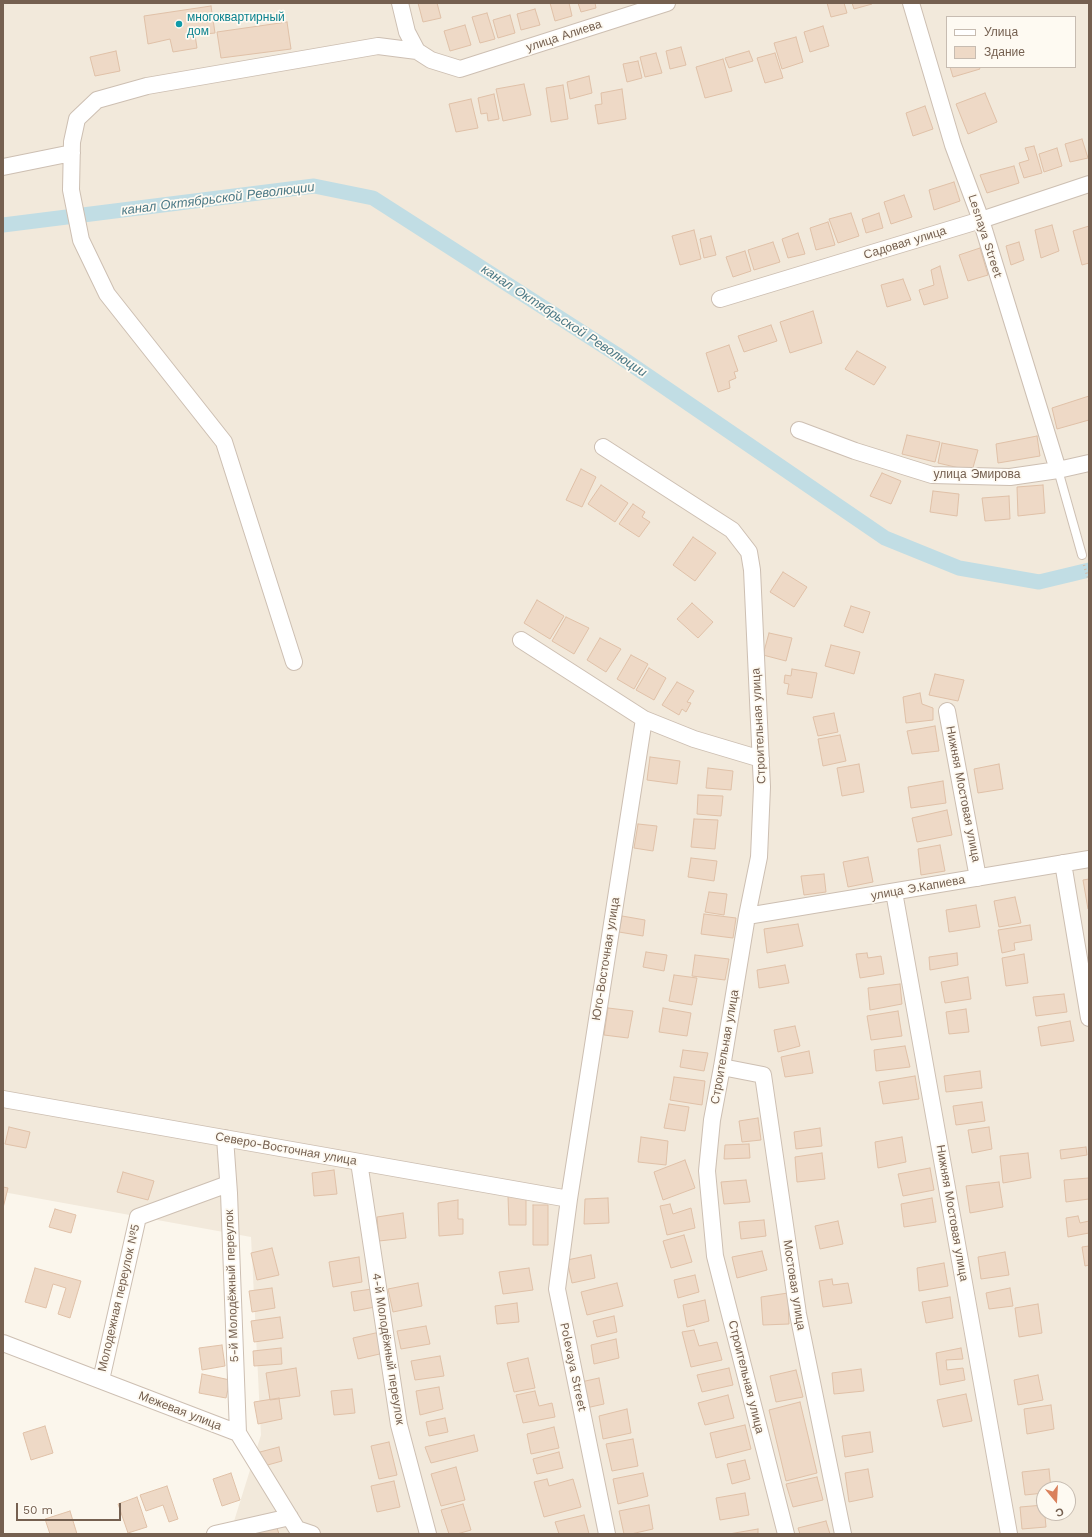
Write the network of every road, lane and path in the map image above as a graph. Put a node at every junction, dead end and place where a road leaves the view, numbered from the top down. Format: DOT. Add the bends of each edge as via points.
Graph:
graph roads {
  1 [pos="400,3"];
  2 [pos="667,3"];
  3 [pos="912,3"];
  4 [pos="417,51"];
  5 [pos="72,153"];
  6 [pos="3,168"];
  7 [pos="1089,184"];
  8 [pos="981,220"];
  9 [pos="720,299"];
  10 [pos="799,430"];
  11 [pos="603,447"];
  12 [pos="1089,463"];
  13 [pos="1058,470"];
  14 [pos="1082,555"];
  15 [pos="1089,581"];
  16 [pos="521,640"];
  17 [pos="294,662"];
  18 [pos="947,711"];
  19 [pos="644,719"];
  20 [pos="761,760"];
  21 [pos="1089,859"];
  22 [pos="1063,863"];
  23 [pos="978,878"];
  24 [pos="894,892"];
  25 [pos="747,916"];
  26 [pos="1089,1018"];
  27 [pos="722,1067"];
  28 [pos="3,1099"];
  29 [pos="224,1138"];
  30 [pos="359,1162"];
  31 [pos="228,1184"];
  32 [pos="569,1199"];
  33 [pos="3,1343"];
  34 [pos="101,1380"];
  35 [pos="238,1433"];
  36 [pos="290,1517"];
  37 [pos="216,1534"];
  38 [pos="312,1534"];
  39 [pos="428,1534"];
  40 [pos="607,1534"];
  41 [pos="786,1534"];
  42 [pos="843,1534"];
  43 [pos="1009,1534"];
  1 -- 4 [label="street" via="407,32"];
  2 -- 4 [label="street, улица Алиева" via="460,69 431,60"];
  3 -- 8 [label="street, Lesnaya Street" via="953,145"];
  4 -- 5 [label="street" via="378,46 147,86 98,100 77,119"];
  5 -- 6 [label="street"];
  5 -- 17 [label="street" via="71,190 81,240 107,294 224,442"];
  7 -- 8 [label="street, Садовая улица"];
  8 -- 9 [label="street, Садовая улица"];
  8 -- 13 [label="street, Lesnaya Street"];
  10 -- 13 [label="street, улица Эмирова" via="932,475 1010,477"];
  11 -- 20 [label="street, Строительная улица" via="732,530 749,552"];
  12 -- 13 [label="street, улица Эмирова"];
  13 -- 14 [label="lane"];
  14 -- 15 [label="path"];
  16 -- 19 [label="street"];
  18 -- 23 [label="street, Нижняя Мостовая улица"];
  19 -- 20 [label="street" via="694,739"];
  19 -- 32 [label="street, Юго-Восточная улица"];
  20 -- 25 [label="street, Строительная улица" via="759,857"];
  21 -- 22 [label="street, улица Э.Капиева"];
  22 -- 23 [label="street, улица Э.Капиева"];
  22 -- 26 [label="street"];
  23 -- 24 [label="street, улица Э.Капиева"];
  24 -- 25 [label="street, улица Э.Капиева"];
  24 -- 43 [label="street, Нижняя Мостовая улица"];
  25 -- 27 [label="street, Строительная улица"];
  27 -- 41 [label="street, Строительная улица" via="712,1120 707,1171 715,1256"];
  27 -- 42 [label="street, Мостовая улица" via="763,1075 798,1314"];
  28 -- 29 [label="street, Северо-Восточная улица"];
  29 -- 30 [label="street, Северо-Восточная улица"];
  29 -- 31 [label="street, 5-й Молодёжный переулок"];
  30 -- 32 [label="street, Северо-Восточная улица"];
  30 -- 39 [label="street, 4-й Молодёжный переулок" via="399,1424"];
  31 -- 34 [label="street, Молодежная переулок №5" via="138,1217"];
  31 -- 35 [label="street, 5-й Молодёжный переулок"];
  32 -- 40 [label="street, Polevaya Street" via="557,1289"];
  33 -- 34 [label="street, Межевая улица"];
  34 -- 35 [label="street, Межевая улица"];
  35 -- 36 [label="street"];
  36 -- 37 [label="street"];
  36 -- 38 [label="street" via="297,1529"];
}
